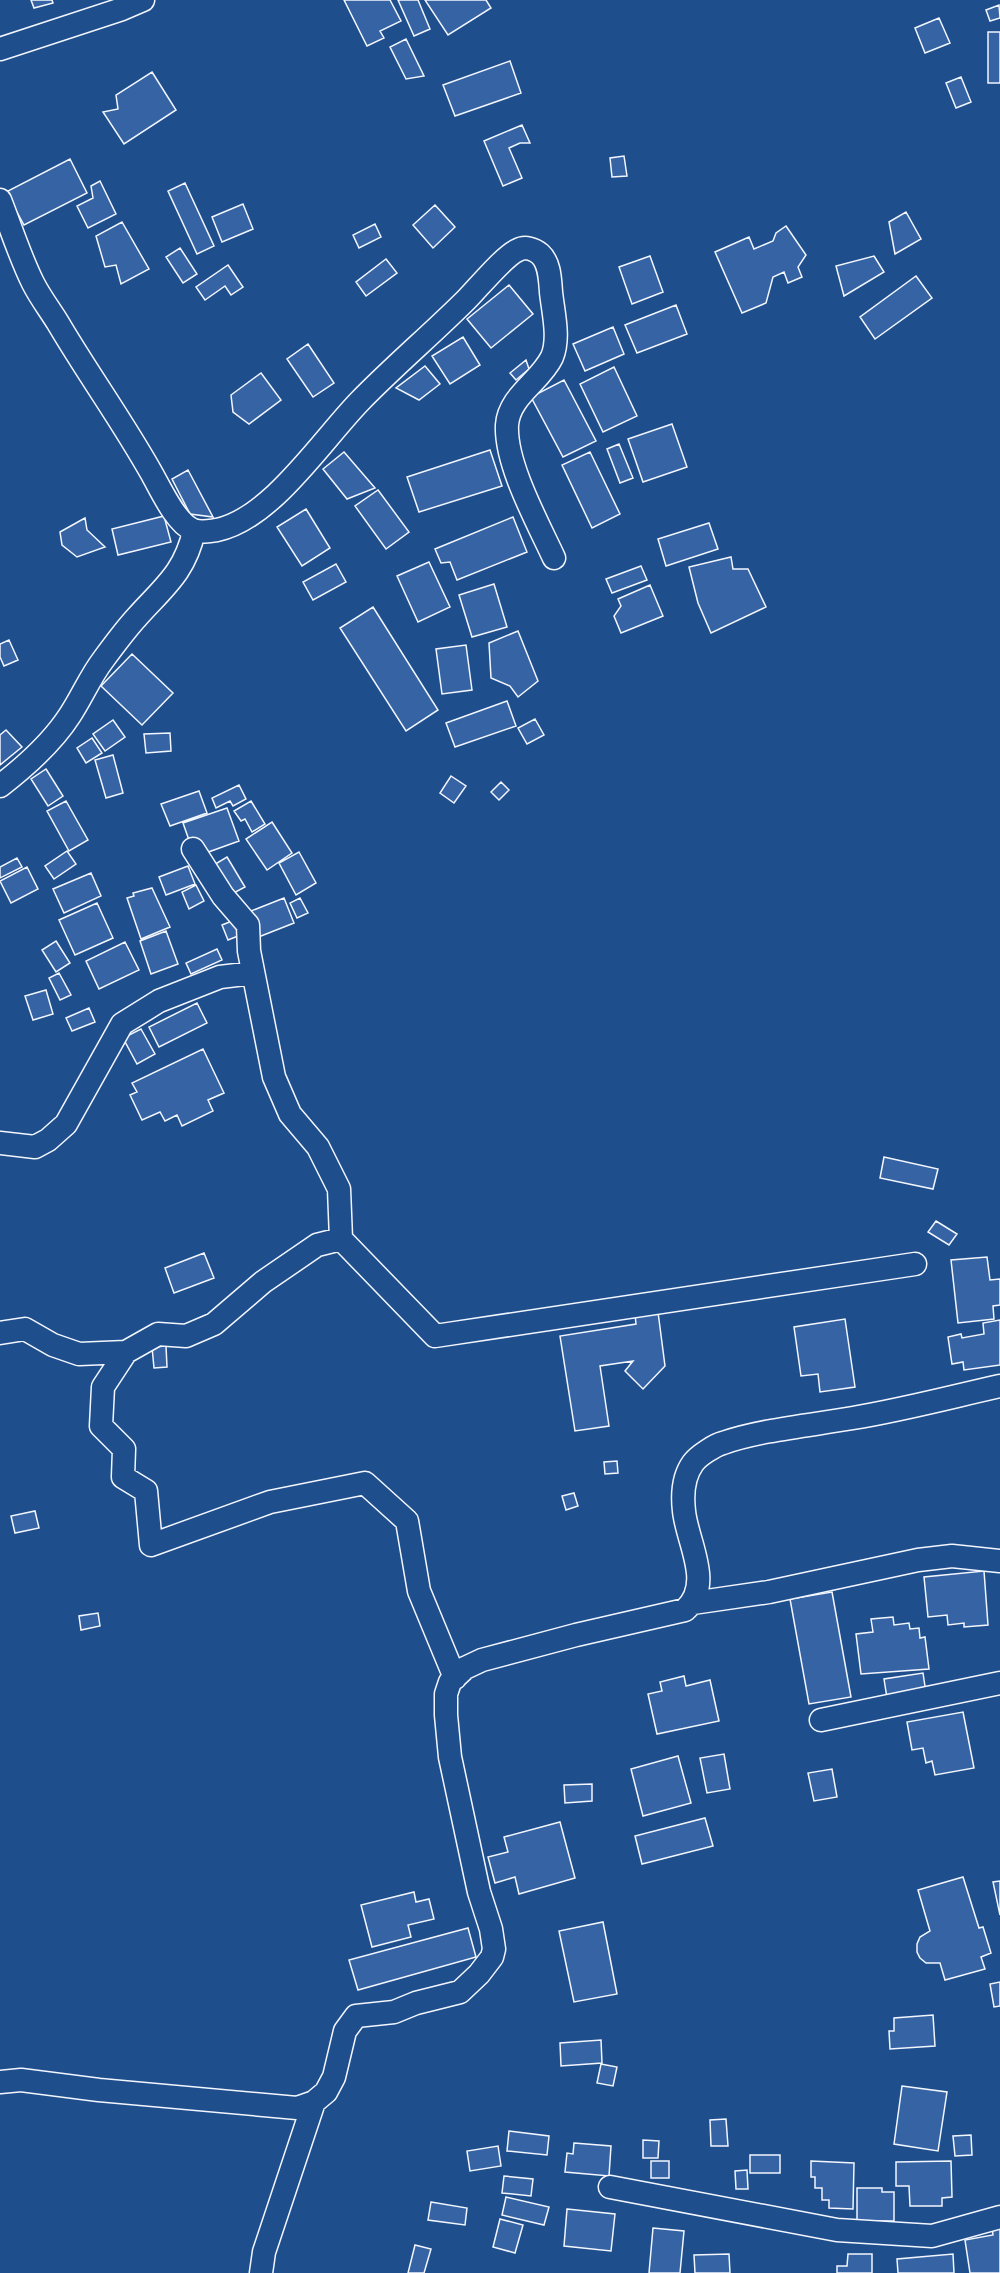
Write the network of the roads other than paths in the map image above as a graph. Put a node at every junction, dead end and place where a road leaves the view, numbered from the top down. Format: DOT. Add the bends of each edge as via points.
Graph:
graph roads {
  1 [pos="143,0"];
  2 [pos="0,49"];
  3 [pos="0,200"];
  4 [pos="194,531"];
  5 [pos="554,558"];
  6 [pos="0,786"];
  7 [pos="193,849"];
  8 [pos="254,973"];
  9 [pos="0,1143"];
  10 [pos="342,1239"];
  11 [pos="915,1264"];
  12 [pos="0,1333"];
  13 [pos="126,1352"];
  14 [pos="1000,1386"];
  15 [pos="1000,1546"];
  16 [pos="990,1560"];
  17 [pos="693,1603"];
  18 [pos="455,1678"];
  19 [pos="1000,1683"];
  20 [pos="821,1720"];
  21 [pos="0,2082"];
  22 [pos="314,2102"];
  23 [pos="610,2187"];
  24 [pos="1000,2217"];
  25 [pos="261,2273"];
  1 -- 2 [label="street"];
  3 -- 4 [label="street" via="33,283 172,508 183,524"];
  4 -- 5 [label="street" via="224,528 244,520 280,490 358,403 505,260 518,250 529,248 546,261 555,342 544,370 514,405 507,423 509,447 523,490"];
  4 -- 6 [label="street" via="179,570 101,662 50,741"];
  7 -- 8 [label="street" via="223,896 248,925"];
  8 -- 9 [label="street" via="220,977 159,1001 122,1024 66,1124 35,1147"];
  8 -- 10 [label="street" via="274,1077 290,1114 318,1148 339,1189"];
  10 -- 11 [label="street" via="435,1336"];
  10 -- 13 [label="street" via="317,1245 263,1282 214,1324 186,1336 158,1334"];
  12 -- 13 [label="street" via="25,1329 80,1354"];
  13 -- 18 [label="street" via="103,1387 101,1426 124,1449 123,1477 146,1491 151,1545 270,1502 364,1483 407,1521 419,1591"];
  14 -- 17 [label="street" via="877,1414 747,1436 721,1443 694,1461 684,1483 684,1512 697,1561"];
  15 -- 16 [label="street"];
  16 -- 17 [label="street" via="952,1556 918,1560 769,1592"];
  17 -- 18 [label="street" via="665,1616 482,1660"];
  18 -- 22 [label="street" via="446,1694 450,1757 479,1892 491,1929 492,1957 460,1992 394,2012 356,2016 345,2031 334,2077 326,2092"];
  19 -- 20 [label="street"];
  21 -- 22 [label="street" via="21,2080 264,2106 297,2108"];
  22 -- 25 [label="street" via="264,2252"];
  23 -- 24 [label="street" via="837,2230 932,2236"];
}
